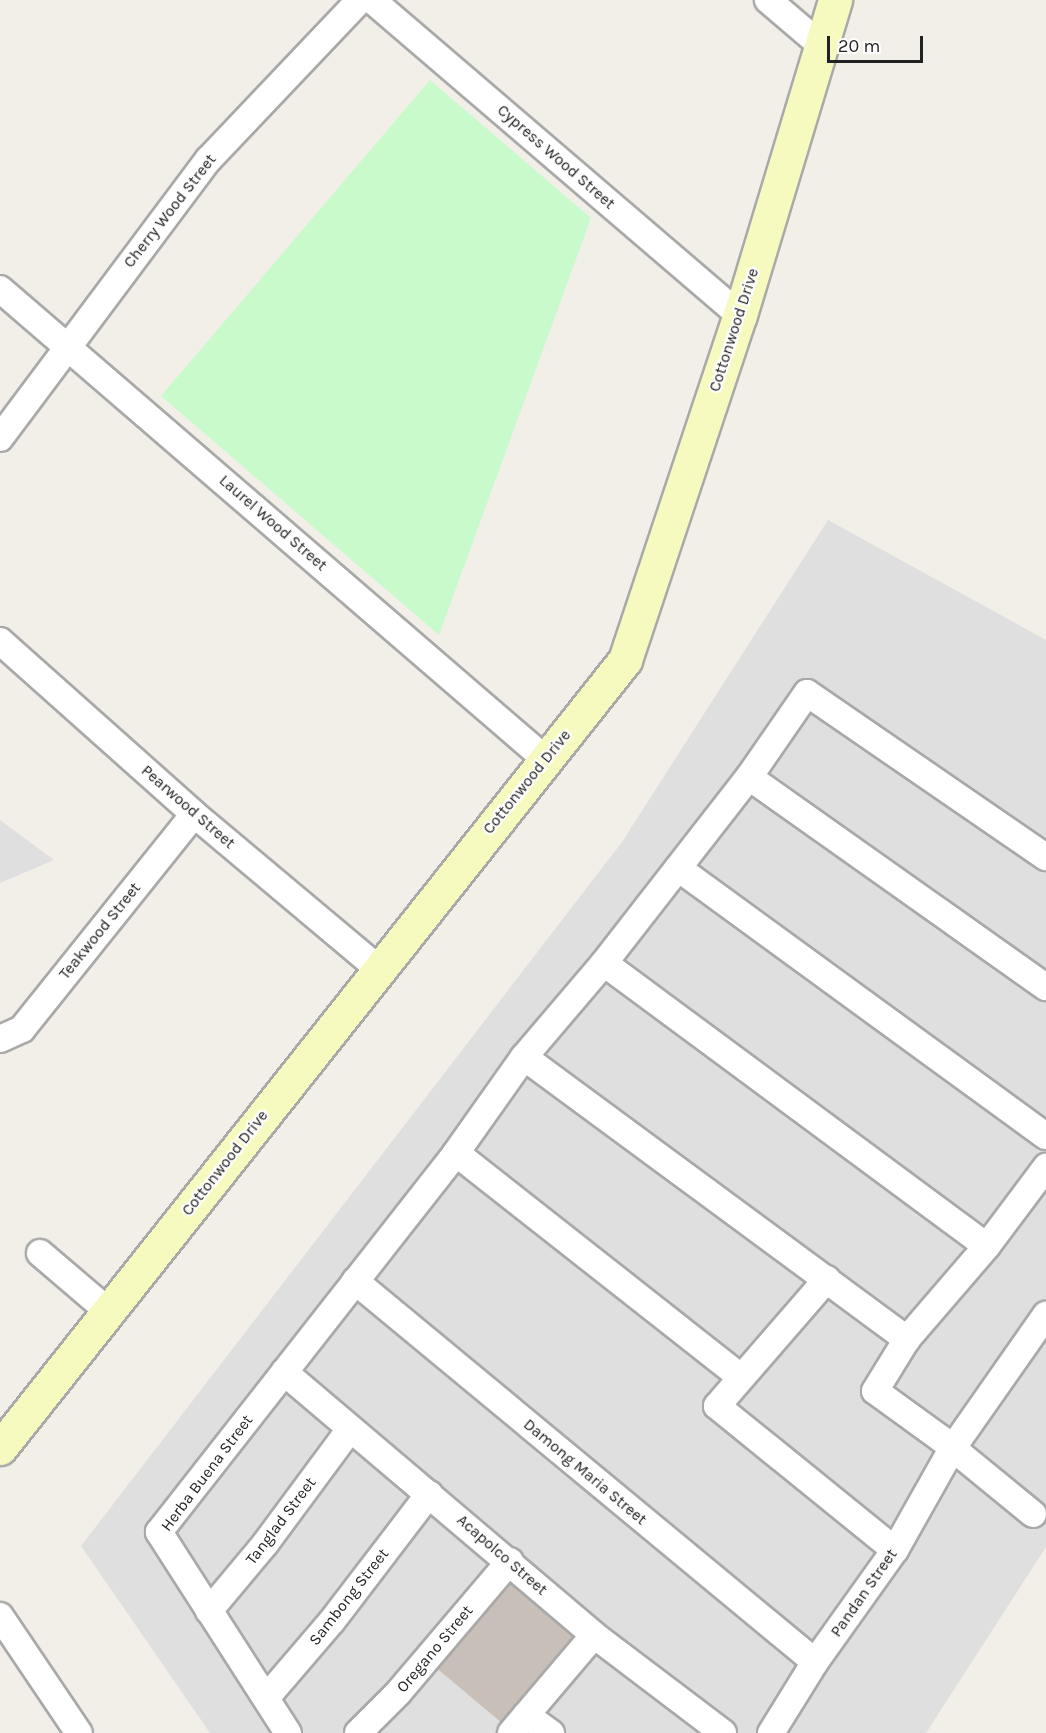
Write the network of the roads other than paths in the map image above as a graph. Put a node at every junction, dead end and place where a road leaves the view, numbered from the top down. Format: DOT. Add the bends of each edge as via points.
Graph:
graph roads {
  1 [pos="360,0"];
  2 [pos="372,0"];
  3 [pos="768,0"];
  4 [pos="835,0"];
  5 [pos="823,47"];
  6 [pos="0,289"];
  7 [pos="740,315"];
  8 [pos="67,346"];
  9 [pos="0,438"];
  10 [pos="0,641"];
  11 [pos="545,759"];
  12 [pos="749,777"];
  13 [pos="194,814"];
  14 [pos="1046,857"];
  15 [pos="678,868"];
  16 [pos="604,963"];
  17 [pos="379,969"];
  18 [pos="1046,987"];
  19 [pos="0,1039"];
  20 [pos="524,1057"];
  21 [pos="1046,1136"];
  22 [pos="456,1153"];
  23 [pos="1046,1167"];
  24 [pos="987,1246"];
  25 [pos="40,1252"];
  26 [pos="827,1279"];
  27 [pos="355,1281"];
  28 [pos="108,1311"];
  29 [pos="1046,1315"];
  30 [pos="907,1339"];
  31 [pos="284,1372"];
  32 [pos="741,1377"];
  33 [pos="350,1429"];
  34 [pos="0,1448"];
  35 [pos="952,1449"];
  36 [pos="429,1494"];
  37 [pos="1033,1514"];
  38 [pos="895,1550"];
  39 [pos="510,1561"];
  40 [pos="209,1611"];
  41 [pos="0,1616"];
  42 [pos="594,1635"];
  43 [pos="815,1662"];
  44 [pos="266,1698"];
  45 [pos="518,1724"];
  46 [pos="79,1733"];
  47 [pos="288,1733"];
  48 [pos="358,1733"];
  49 [pos="551,1733"];
  50 [pos="723,1733"];
  51 [pos="771,1733"];
  1 -- 8 [label="street, Cherry Wood Street" via="208,159"];
  2 -- 7 [label="street, Cypress Wood Street"];
  3 -- 5 [label="street"];
  4 -- 5 [label="street, Cottonwood Drive"];
  5 -- 7 [label="street, Cottonwood Drive"];
  6 -- 8 [label="street, Laurel Wood Street"];
  7 -- 11 [label="street, Cottonwood Drive" via="625,660"];
  8 -- 9 [label="street, Cherry Wood Street"];
  8 -- 11 [label="street, Laurel Wood Street"];
  10 -- 13 [label="street, Pearwood Street"];
  11 -- 17 [label="street, Cottonwood Drive"];
  12 -- 14 [label="street, Herba Buena Street" via="807,693"];
  12 -- 15 [label="street, Herba Buena Street"];
  12 -- 18 [label="street"];
  13 -- 17 [label="street, Pearwood Street"];
  13 -- 19 [label="street, Teakwood Street" via="22,1029"];
  15 -- 16 [label="street, Herba Buena Street"];
  15 -- 21 [label="street"];
  16 -- 20 [label="street, Herba Buena Street"];
  16 -- 24 [label="street"];
  17 -- 28 [label="street, Cottonwood Drive"];
  20 -- 22 [label="street, Herba Buena Street"];
  20 -- 26 [label="street"];
  22 -- 27 [label="street, Herba Buena Street"];
  22 -- 32 [label="street"];
  23 -- 24 [label="street"];
  24 -- 30 [label="street"];
  25 -- 28 [label="street"];
  26 -- 30 [label="street"];
  26 -- 32 [label="street"];
  27 -- 31 [label="street, Herba Buena Street"];
  27 -- 43 [label="street, Damong Maria Street"];
  28 -- 34 [label="street, Cottonwood Drive"];
  29 -- 35 [label="street, Pandan Street"];
  30 -- 35 [label="street" via="875,1391"];
  31 -- 33 [label="street, Acapolco Street"];
  31 -- 40 [label="street, Herba Buena Street" via="159,1532"];
  32 -- 38 [label="street" via="717,1406"];
  33 -- 36 [label="street, Acapolco Street"];
  33 -- 40 [label="street, Tanglad Street" via="265,1544"];
  35 -- 37 [label="street"];
  35 -- 38 [label="street, Pandan Street"];
  36 -- 39 [label="street, Acapolco Street"];
  36 -- 44 [label="street, Sambong Street" via="332,1621"];
  38 -- 43 [label="street, Pandan Street"];
  39 -- 42 [label="street, Acapolco Street"];
  39 -- 48 [label="street, Oregano Street" via="398,1694"];
  40 -- 44 [label="street, Herba Buena Street"];
  41 -- 46 [label="street"];
  42 -- 45 [label="street"];
  42 -- 50 [label="street, Acapolco Street"];
  43 -- 51 [label="street, Pandan Street"];
  44 -- 47 [label="street, Herba Buena Street"];
  45 -- 49 [label="street"];
}
